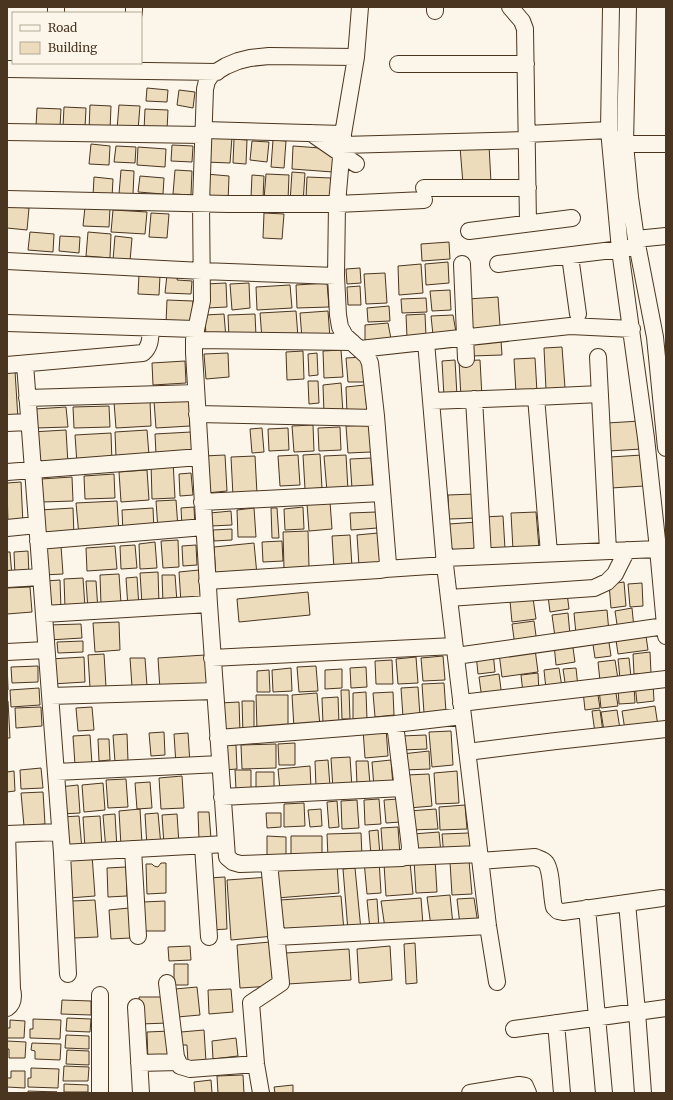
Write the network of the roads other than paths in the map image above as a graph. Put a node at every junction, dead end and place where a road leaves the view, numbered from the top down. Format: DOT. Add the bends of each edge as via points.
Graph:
graph roads {
  1 [pos="360,7"];
  2 [pos="510,7"];
  3 [pos="611,7"];
  4 [pos="628,7"];
  5 [pos="356,57"];
  6 [pos="398,64"];
  7 [pos="526,64"];
  8 [pos="54,66"];
  9 [pos="133,67"];
  10 [pos="7,69"];
  11 [pos="217,72"];
  12 [pos="609,130"];
  13 [pos="7,132"];
  14 [pos="203,132"];
  15 [pos="527,137"];
  16 [pos="342,144"];
  17 [pos="626,144"];
  18 [pos="666,144"];
  19 [pos="356,164"];
  20 [pos="528,188"];
  21 [pos="7,199"];
  22 [pos="201,203"];
  23 [pos="337,204"];
  24 [pos="572,218"];
  25 [pos="528,223"];
  26 [pos="469,231"];
  27 [pos="666,236"];
  28 [pos="636,243"];
  29 [pos="620,250"];
  30 [pos="570,256"];
  31 [pos="7,261"];
  32 [pos="462,264"];
  33 [pos="498,264"];
  34 [pos="202,271"];
  35 [pos="336,276"];
  36 [pos="578,314"];
  37 [pos="7,323"];
  38 [pos="151,328"];
  39 [pos="632,329"];
  40 [pos="195,334"];
  41 [pos="465,337"];
  42 [pos="426,342"];
  43 [pos="356,346"];
  44 [pos="598,357"];
  45 [pos="466,359"];
  46 [pos="24,364"];
  47 [pos="7,365"];
  48 [pos="196,393"];
  49 [pos="600,394"];
  50 [pos="536,397"];
  51 [pos="27,398"];
  52 [pos="474,399"];
  53 [pos="431,401"];
  54 [pos="197,414"];
  55 [pos="376,418"];
  56 [pos="29,422"];
  57 [pos="7,423"];
  58 [pos="666,439"];
  59 [pos="200,457"];
  60 [pos="33,471"];
  61 [pos="7,472"];
  62 [pos="382,493"];
  63 [pos="202,502"];
  64 [pos="204,527"];
  65 [pos="7,528"];
  66 [pos="37,533"];
  67 [pos="658,549"];
  68 [pos="627,550"];
  69 [pos="608,551"];
  70 [pos="549,553"];
  71 [pos="483,556"];
  72 [pos="445,562"];
  73 [pos="385,569"];
  74 [pos="41,576"];
  75 [pos="7,579"];
  76 [pos="207,581"];
  77 [pos="449,598"];
  78 [pos="209,604"];
  79 [pos="44,614"];
  80 [pos="666,631"];
  81 [pos="46,650"];
  82 [pos="455,651"];
  83 [pos="7,652"];
  84 [pos="212,658"];
  85 [pos="666,679"];
  86 [pos="215,691"];
  87 [pos="50,696"];
  88 [pos="462,710"];
  89 [pos="395,724"];
  90 [pos="666,729"];
  91 [pos="218,738"];
  92 [pos="467,752"];
  93 [pos="220,764"];
  94 [pos="56,772"];
  95 [pos="403,788"];
  96 [pos="222,797"];
  97 [pos="60,832"];
  98 [pos="7,834"];
  99 [pos="226,844"];
  100 [pos="203,846"];
  101 [pos="133,849"];
  102 [pos="62,853"];
  103 [pos="406,856"];
  104 [pos="480,858"];
  105 [pos="270,863"];
  106 [pos="662,898"];
  107 [pos="627,903"];
  108 [pos="587,908"];
  109 [pos="488,926"];
  110 [pos="138,936"];
  111 [pos="209,937"];
  112 [pos="276,937"];
  113 [pos="68,974"];
  114 [pos="497,982"];
  115 [pos="167,983"];
  116 [pos="100,995"];
  117 [pos="136,1007"];
  118 [pos="7,1008"];
  119 [pos="666,1008"];
  120 [pos="637,1012"];
  121 [pos="598,1018"];
  122 [pos="556,1023"];
  123 [pos="514,1029"];
  124 [pos="178,1062"];
  125 [pos="139,1063"];
  126 [pos="256,1064"];
  127 [pos="100,1093"];
  128 [pos="141,1093"];
  129 [pos="261,1093"];
  130 [pos="470,1093"];
  131 [pos="528,1093"];
  132 [pos="562,1093"];
  133 [pos="604,1093"];
  134 [pos="643,1093"];
  1 -- 5 [label="street"];
  2 -- 7 [label="street" via="522,21 525,29"];
  3 -- 12 [label="street"];
  4 -- 17 [label="street"];
  5 -- 11 [label="street" via="250,58 226,66"];
  5 -- 16 [label="street"];
  6 -- 7 [label="street"];
  7 -- 15 [label="street"];
  8 -- 9 [label="street"];
  8 -- 10 [label="street"];
  9 -- 11 [label="street"];
  11 -- 14 [label="street" via="211,75 205,89"];
  12 -- 15 [label="street"];
  12 -- 29 [label="street"];
  13 -- 14 [label="street"];
  14 -- 16 [label="street" via="311,133"];
  14 -- 22 [label="street"];
  15 -- 16 [label="street"];
  15 -- 20 [label="street"];
  16 -- 19 [label="street"];
  16 -- 23 [label="street"];
  17 -- 18 [label="street"];
  17 -- 28 [label="street"];
  20 -- 23 [label="street" via="424,194"];
  20 -- 25 [label="street"];
  21 -- 22 [label="street"];
  22 -- 23 [label="street"];
  22 -- 34 [label="street"];
  23 -- 35 [label="street"];
  24 -- 25 [label="street"];
  25 -- 26 [label="street"];
  27 -- 28 [label="street"];
  28 -- 29 [label="street"];
  28 -- 58 [label="street" via="655,337"];
  29 -- 30 [label="street"];
  29 -- 39 [label="street"];
  30 -- 33 [label="street"];
  30 -- 36 [label="street"];
  31 -- 34 [label="street"];
  32 -- 41 [label="street"];
  34 -- 35 [label="street"];
  34 -- 40 [label="street" via="202,301"];
  35 -- 43 [label="street" via="340,327"];
  37 -- 38 [label="street"];
  38 -- 40 [label="street"];
  38 -- 46 [label="street" via="149,344 143,353"];
  39 -- 41 [label="street" via="570,326"];
  39 -- 67 [label="street"];
  40 -- 43 [label="street"];
  40 -- 48 [label="street"];
  41 -- 42 [label="street"];
  41 -- 45 [label="street"];
  42 -- 43 [label="street"];
  42 -- 53 [label="street"];
  43 -- 55 [label="street" via="367,356 370,363"];
  44 -- 49 [label="street"];
  46 -- 47 [label="street"];
  46 -- 51 [label="street"];
  48 -- 51 [label="street"];
  48 -- 54 [label="street"];
  49 -- 50 [label="street"];
  49 -- 69 [label="street"];
  50 -- 52 [label="street"];
  50 -- 70 [label="street"];
  51 -- 56 [label="street"];
  52 -- 53 [label="street"];
  52 -- 71 [label="street"];
  53 -- 72 [label="street"];
  54 -- 55 [label="street"];
  54 -- 59 [label="street"];
  55 -- 62 [label="street"];
  56 -- 57 [label="street"];
  56 -- 60 [label="street"];
  59 -- 60 [label="street"];
  59 -- 63 [label="street"];
  60 -- 61 [label="street"];
  60 -- 66 [label="street"];
  62 -- 63 [label="street"];
  62 -- 73 [label="street" via="388,564"];
  63 -- 64 [label="street"];
  64 -- 66 [label="street"];
  64 -- 76 [label="street"];
  65 -- 66 [label="street"];
  66 -- 74 [label="street"];
  67 -- 68 [label="street"];
  67 -- 80 [label="street"];
  68 -- 69 [label="street"];
  68 -- 77 [label="street" via="615,574 594,588"];
  69 -- 70 [label="street"];
  70 -- 71 [label="street"];
  71 -- 72 [label="street"];
  72 -- 73 [label="street"];
  72 -- 77 [label="street"];
  73 -- 76 [label="street"];
  74 -- 75 [label="street"];
  74 -- 79 [label="street"];
  76 -- 78 [label="street"];
  77 -- 82 [label="street"];
  78 -- 79 [label="street"];
  78 -- 84 [label="street"];
  79 -- 81 [label="street"];
  80 -- 82 [label="street"];
  81 -- 83 [label="street"];
  81 -- 87 [label="street"];
  82 -- 84 [label="street"];
  82 -- 88 [label="street"];
  84 -- 86 [label="street"];
  85 -- 88 [label="street"];
  86 -- 87 [label="street"];
  86 -- 91 [label="street"];
  87 -- 94 [label="street"];
  88 -- 89 [label="street"];
  88 -- 92 [label="street"];
  89 -- 91 [label="street"];
  89 -- 95 [label="street"];
  90 -- 92 [label="street"];
  91 -- 93 [label="street"];
  92 -- 104 [label="street"];
  93 -- 94 [label="street"];
  93 -- 96 [label="street"];
  94 -- 97 [label="street"];
  95 -- 96 [label="street"];
  95 -- 103 [label="street" via="410,847 409,855"];
  96 -- 99 [label="street"];
  97 -- 98 [label="street"];
  97 -- 102 [label="street"];
  98 -- 118 [label="street" via="14,995 13,1002"];
  99 -- 100 [label="street"];
  99 -- 105 [label="street" via="227,857 233,862"];
  100 -- 101 [label="street"];
  100 -- 111 [label="street"];
  101 -- 102 [label="street"];
  101 -- 110 [label="street"];
  102 -- 113 [label="street"];
  103 -- 104 [label="street"];
  103 -- 105 [label="street"];
  104 -- 108 [label="street" via="542,860 550,871 554,907 563,912"];
  104 -- 109 [label="street"];
  105 -- 112 [label="street"];
  106 -- 107 [label="street"];
  107 -- 108 [label="street"];
  107 -- 120 [label="street"];
  108 -- 121 [label="street"];
  109 -- 112 [label="street"];
  109 -- 114 [label="street"];
  112 -- 126 [label="street" via="280,983 251,1003"];
  115 -- 124 [label="street"];
  116 -- 127 [label="street"];
  117 -- 125 [label="street"];
  119 -- 120 [label="street"];
  120 -- 121 [label="street"];
  120 -- 134 [label="street"];
  121 -- 122 [label="street"];
  121 -- 133 [label="street"];
  122 -- 123 [label="street"];
  122 -- 132 [label="street"];
  124 -- 125 [label="street"];
  124 -- 126 [label="street" via="180,1066 190,1069"];
  125 -- 128 [label="street"];
  126 -- 129 [label="street"];
  130 -- 131 [label="street" via="519,1084 524,1086"];
}
